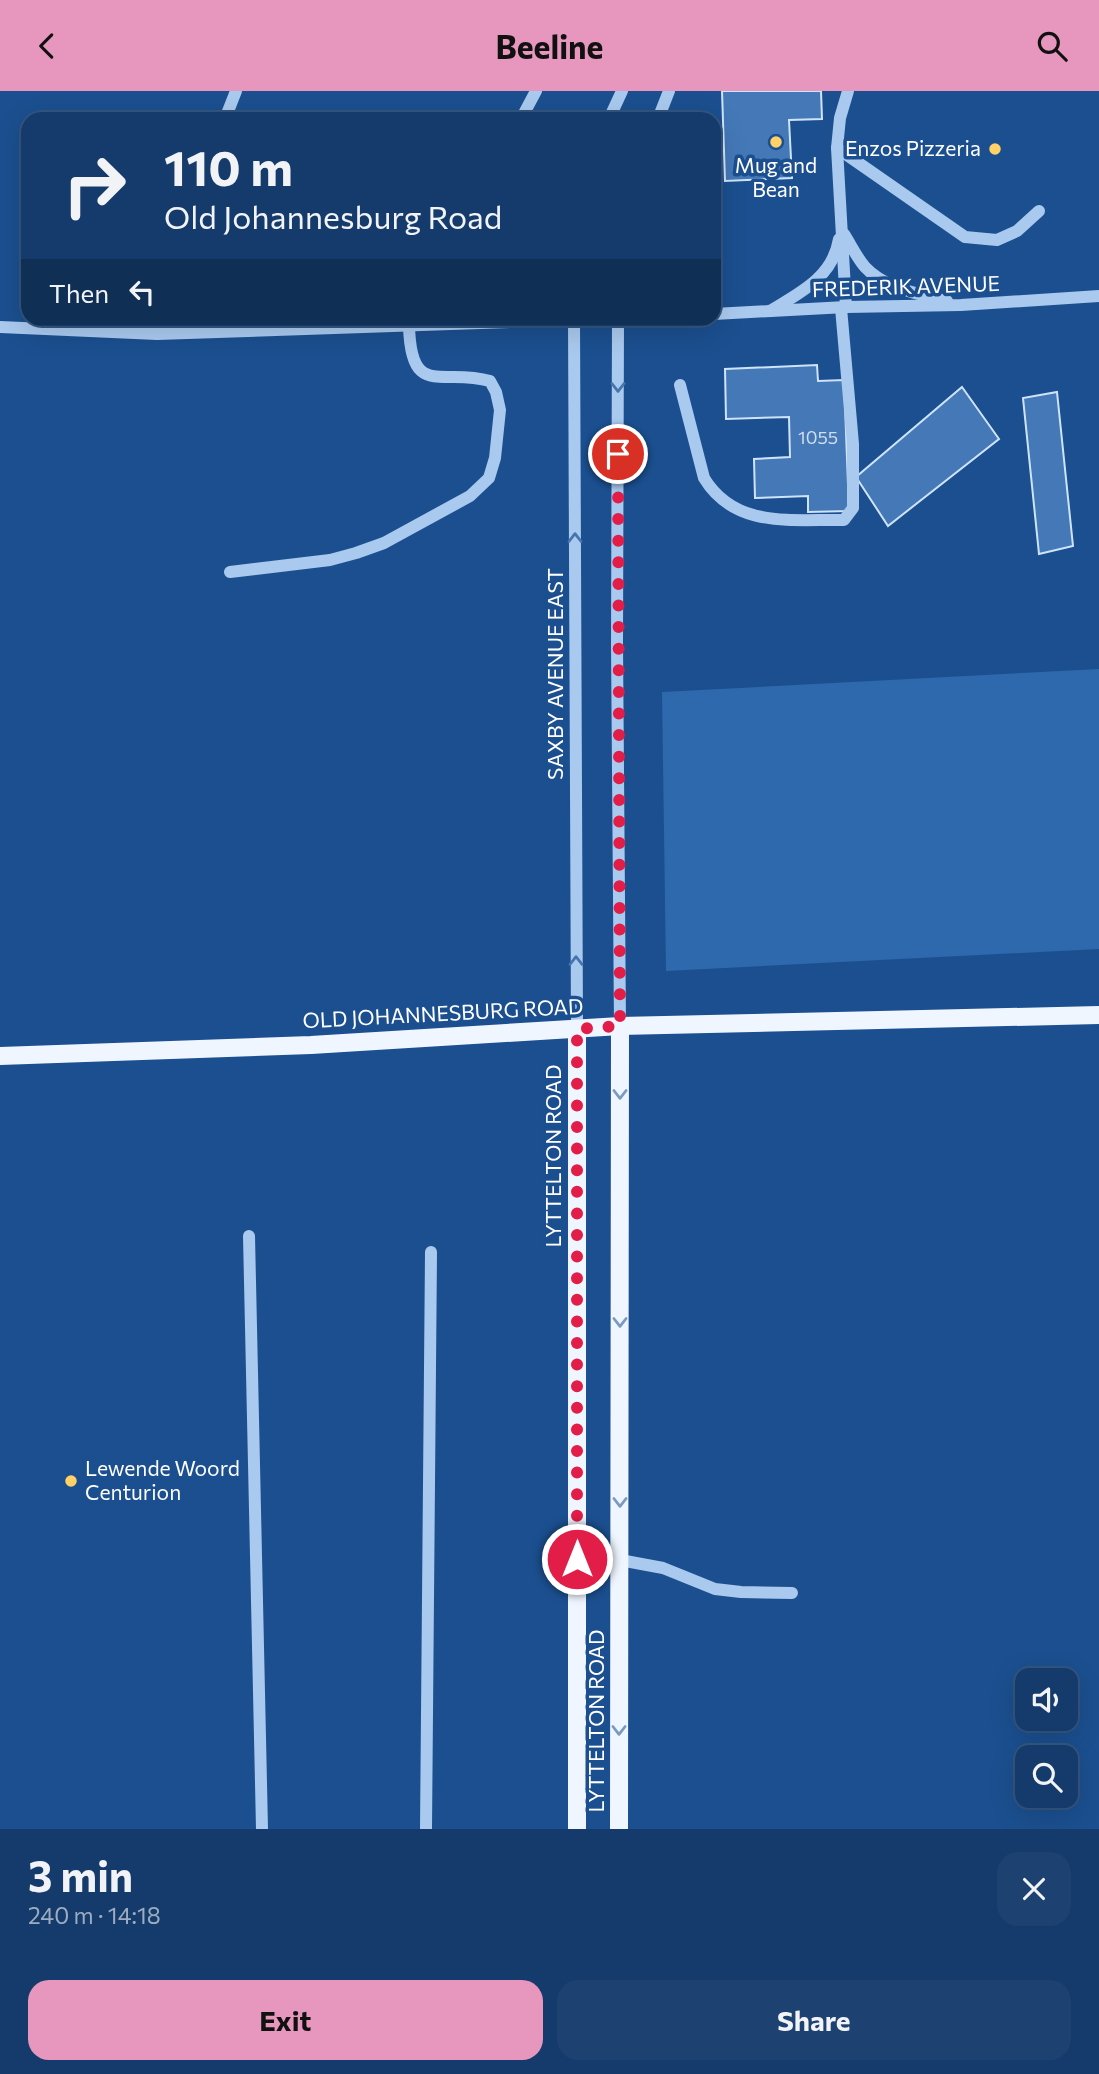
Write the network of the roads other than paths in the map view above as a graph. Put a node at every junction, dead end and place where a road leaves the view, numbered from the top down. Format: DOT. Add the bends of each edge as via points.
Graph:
graph roads {
  1 [pos="236,91"];
  2 [pos="536,91"];
  3 [pos="622,91"];
  4 [pos="669,91"];
  5 [pos="848,91"];
  6 [pos="228,112"];
  7 [pos="525,112"];
  8 [pos="612,112"];
  9 [pos="661,112"];
  10 [pos="838,148"];
  11 [pos="1039,211"];
  12 [pos="843,227"];
  13 [pos="1099,296"];
  14 [pos="961,305"];
  15 [pos="844,307"];
  16 [pos="766,313"];
  17 [pos="721,314"];
  18 [pos="159,326"];
  19 [pos="214,326"];
  20 [pos="409,326"];
  21 [pos="574,326"];
  22 [pos="618,326"];
  23 [pos="0,327"];
  24 [pos="213,332"];
  25 [pos="158,334"];
  26 [pos="680,385"];
  27 [pos="230,572"];
  28 [pos="1099,1015"];
  29 [pos="620,1026"];
  30 [pos="577,1029"];
  31 [pos="0,1056"];
  32 [pos="249,1236"];
  33 [pos="431,1252"];
  34 [pos="620,1560"];
  35 [pos="792,1593"];
  36 [pos="262,1829"];
  37 [pos="426,1829"];
  38 [pos="577,1829"];
  39 [pos="619,1829"];
  1 -- 6 [label="street"];
  2 -- 7 [label="street"];
  3 -- 8 [label="street"];
  4 -- 9 [label="street"];
  5 -- 10 [label="street"];
  10 -- 11 [label="street" via="965,237 996,240 1017,231"];
  10 -- 12 [label="street"];
  12 -- 14 [label="street" via="868,270 881,279"];
  12 -- 15 [label="street"];
  12 -- 16 [label="street" via="829,266 819,279"];
  13 -- 14 [label="street, FREDERIK AVENUE"];
  14 -- 15 [label="street, FREDERIK AVENUE"];
  15 -- 16 [label="street, FREDERIK AVENUE"];
  15 -- 26 [label="street" via="853,444 853,508 844,520 768,518 742,513 724,502 704,478"];
  16 -- 17 [label="street, FREDERIK AVENUE"];
  18 -- 25 [label="street"];
  19 -- 24 [label="street"];
  20 -- 24 [label="street"];
  20 -- 27 [label="street" via="410,353 418,369 427,375 491,381 500,410 489,478 471,496 384,543 330,560"];
  30 -- 21 [label="street, SAXBY AVENUE EAST, one-way"];
  22 -- 29 [label="street, one-way"];
  23 -- 25 [label="street"];
  24 -- 25 [label="street"];
  28 -- 29 [label="main road, OLD JOHANNESBURG ROAD"];
  29 -- 30 [label="main road, OLD JOHANNESBURG ROAD"];
  29 -- 34 [label="main road, LYTTELTON ROAD, one-way"];
  30 -- 31 [label="main road, OLD JOHANNESBURG ROAD" via="311,1045"];
  30 -- 38 [label="main road, LYTTELTON ROAD"];
  32 -- 36 [label="street"];
  33 -- 37 [label="street"];
  34 -- 35 [label="street" via="663,1568 715,1589"];
  34 -- 39 [label="main road, LYTTELTON ROAD, one-way"];
}
